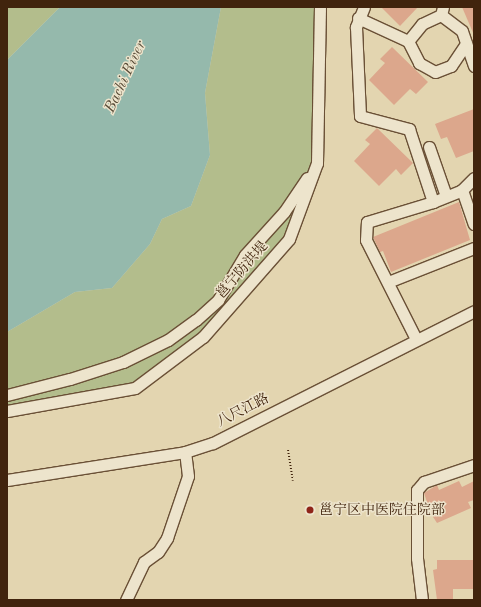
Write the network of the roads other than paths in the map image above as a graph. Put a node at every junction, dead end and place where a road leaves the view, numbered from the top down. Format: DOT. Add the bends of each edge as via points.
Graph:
graph roads {
  1 [pos="320,7"];
  2 [pos="364,7"];
  3 [pos="442,11"];
  4 [pos="358,18"];
  5 [pos="408,41"];
  6 [pos="466,44"];
  7 [pos="474,66"];
  8 [pos="429,147"];
  9 [pos="317,163"];
  10 [pos="474,178"];
  11 [pos="462,190"];
  12 [pos="446,196"];
  13 [pos="433,202"];
  14 [pos="474,224"];
  15 [pos="474,248"];
  16 [pos="388,282"];
  17 [pos="474,311"];
  18 [pos="416,339"];
  19 [pos="7,395"];
  20 [pos="7,411"];
  21 [pos="185,452"];
  22 [pos="474,465"];
  23 [pos="7,480"];
  24 [pos="126,600"];
  25 [pos="422,600"];
  1 -- 9 [label="street, 邕宁防洪堤"];
  2 -- 4 [label="street"];
  3 -- 5 [label="street" via="422,24"];
  3 -- 6 [label="street" via="462,31"];
  4 -- 5 [label="street"];
  4 -- 13 [label="street" via="356,27 360,116 409,129"];
  5 -- 6 [label="street" via="419,63 435,72 451,66"];
  6 -- 7 [label="street"];
  8 -- 12 [label="street"];
  9 -- 19 [label="street" via="284,212 245,255 218,300 196,320 168,340 123,362 20,394"];
  9 -- 20 [label="street, 邕宁防洪堤" via="289,239 203,337 135,388"];
  10 -- 11 [label="street"];
  11 -- 12 [label="street"];
  11 -- 14 [label="street"];
  12 -- 13 [label="street"];
  13 -- 16 [label="street" via="367,222 366,240"];
  15 -- 16 [label="street"];
  16 -- 18 [label="street"];
  17 -- 18 [label="street, 八尺江路"];
  18 -- 21 [label="street, 八尺江路" via="213,443"];
  21 -- 23 [label="street, 八尺江路"];
  21 -- 24 [label="street" via="188,476 168,538 158,552 144,562"];
  22 -- 25 [label="street" via="424,482 417,490 417,558"];
}
